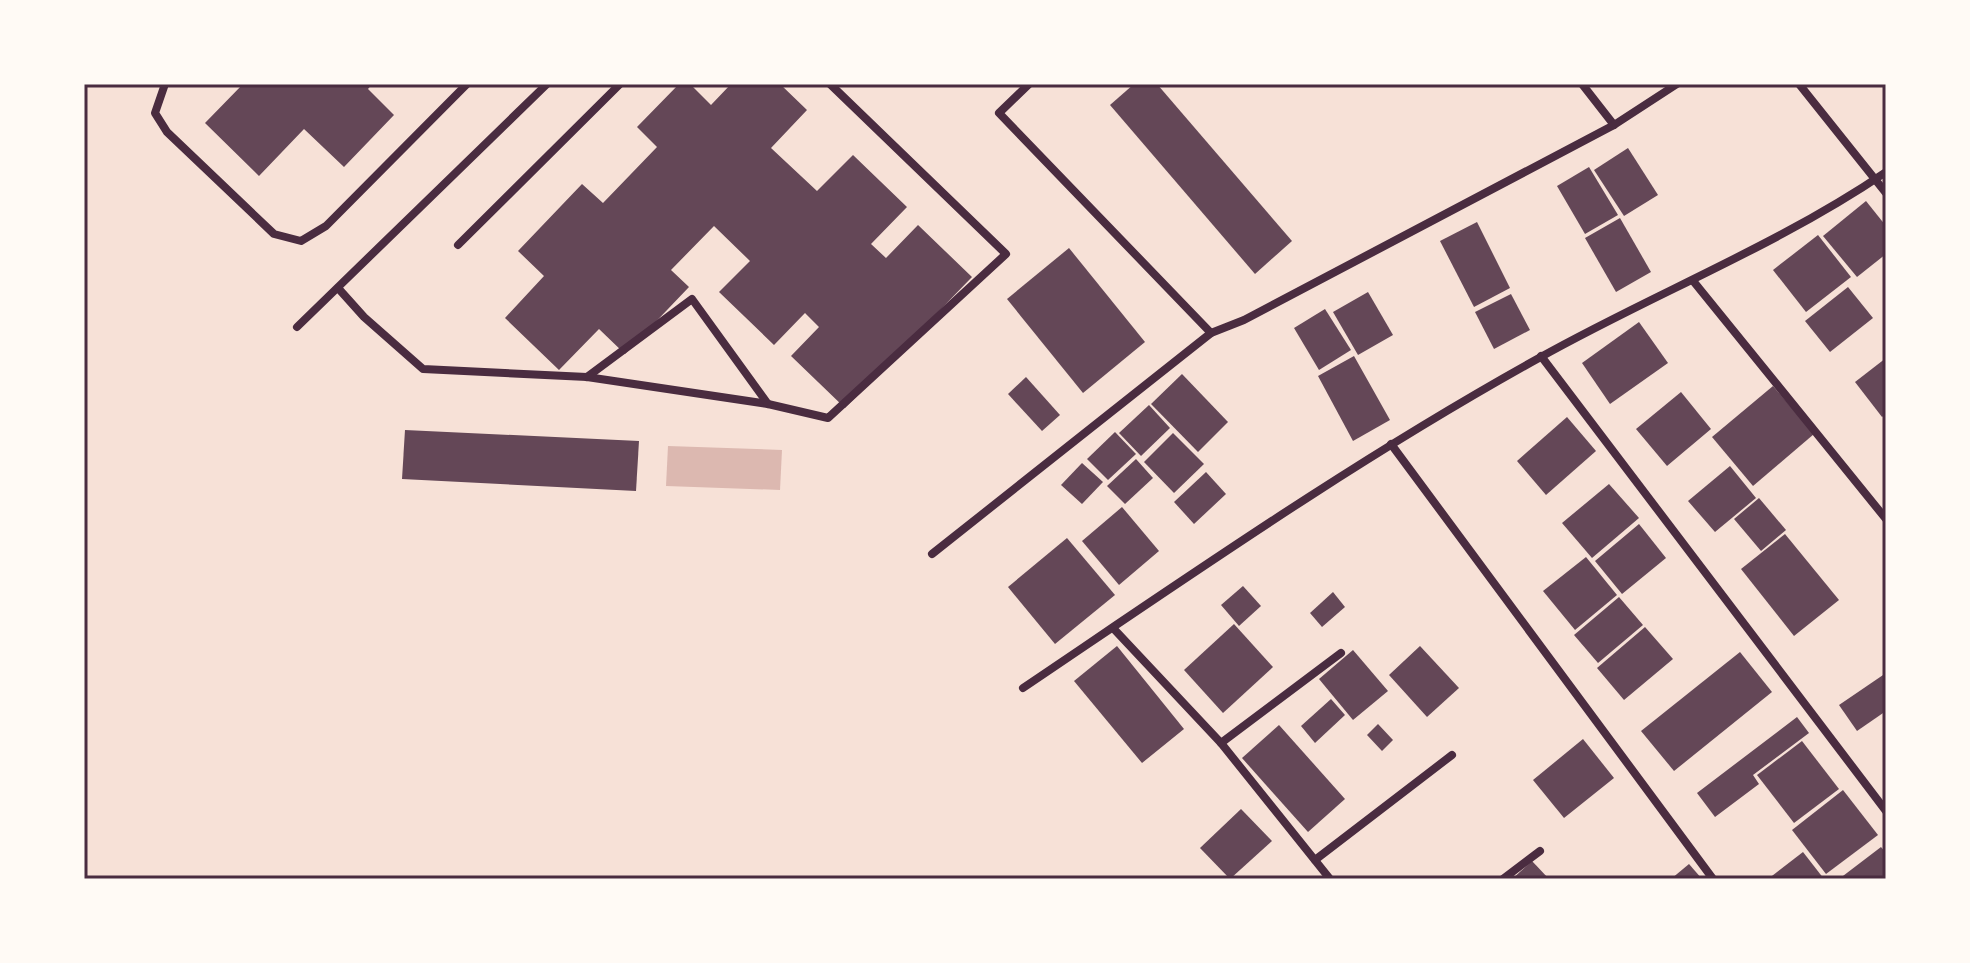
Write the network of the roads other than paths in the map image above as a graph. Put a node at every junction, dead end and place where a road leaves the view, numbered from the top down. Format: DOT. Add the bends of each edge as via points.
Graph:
graph roads {
  1 [pos="165,84"];
  2 [pos="467,84"];
  3 [pos="547,84"];
  4 [pos="620,84"];
  5 [pos="830,84"];
  6 [pos="1029,84"];
  7 [pos="1582,84"];
  8 [pos="1677,84"];
  9 [pos="1799,84"];
  10 [pos="1614,125"];
  11 [pos="1886,172"];
  12 [pos="1876,179"];
  13 [pos="1886,193"];
  14 [pos="458,245"];
  15 [pos="1694,282"];
  16 [pos="338,288"];
  17 [pos="297,327"];
  18 [pos="1211,333"];
  19 [pos="1541,356"];
  20 [pos="587,377"];
  21 [pos="768,404"];
  22 [pos="1391,444"];
  23 [pos="1886,519"];
  24 [pos="932,554"];
  25 [pos="1113,628"];
  26 [pos="1341,653"];
  27 [pos="1023,688"];
  28 [pos="1221,743"];
  29 [pos="1452,755"];
  30 [pos="1886,811"];
  31 [pos="1540,851"];
  32 [pos="1315,860"];
  33 [pos="1330,879"];
  34 [pos="1503,879"];
  35 [pos="1713,879"];
  1 -- 2 [label="street" via="155,113 167,132 274,234 301,241 326,226"];
  3 -- 16 [label="street"];
  4 -- 14 [label="street"];
  5 -- 21 [label="street" via="1006,254 828,418"];
  6 -- 18 [label="street" via="999,113"];
  7 -- 10 [label="street"];
  8 -- 10 [label="street"];
  9 -- 12 [label="street"];
  10 -- 18 [label="street"];
  11 -- 12 [label="street"];
  12 -- 13 [label="street"];
  12 -- 15 [label="street"];
  15 -- 19 [label="street"];
  15 -- 23 [label="street"];
  16 -- 17 [label="street"];
  16 -- 20 [label="street" via="423,369"];
  18 -- 24 [label="street"];
  19 -- 22 [label="street"];
  19 -- 30 [label="street"];
  20 -- 21 [label="street"];
  20 -- 21 [label="street" via="692,299"];
  22 -- 25 [label="street"];
  22 -- 35 [label="street"];
  25 -- 27 [label="street"];
  25 -- 28 [label="street"];
  26 -- 28 [label="street"];
  28 -- 32 [label="street"];
  29 -- 32 [label="street"];
  31 -- 34 [label="street"];
  32 -- 33 [label="street"];
}
